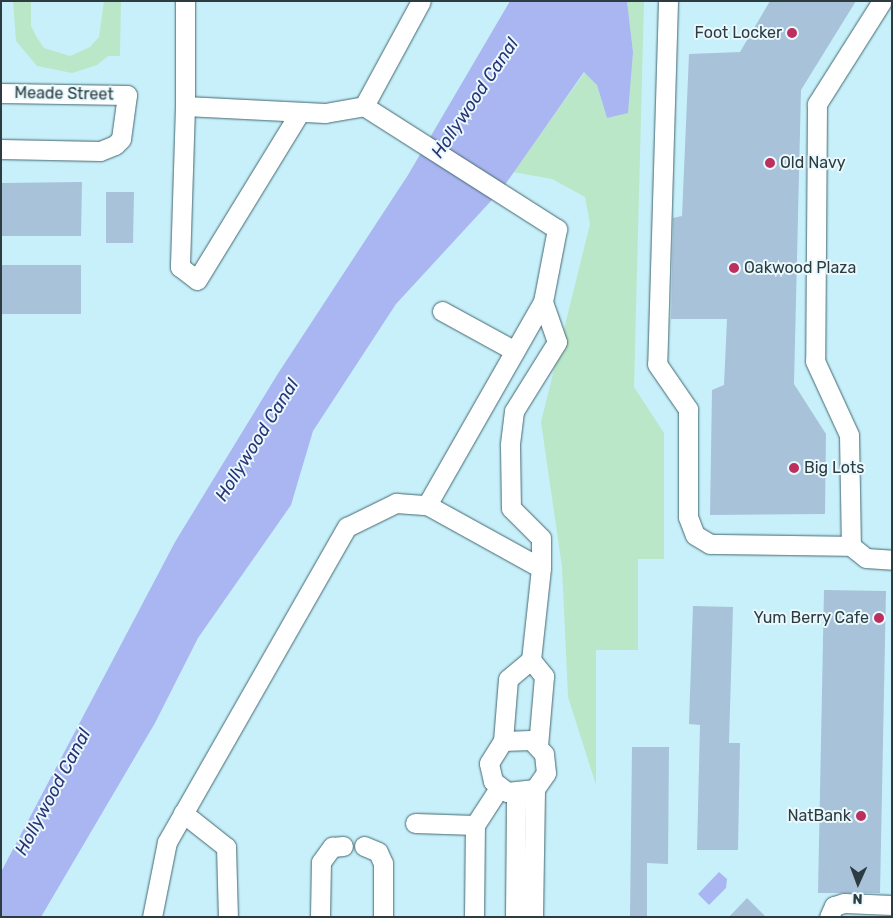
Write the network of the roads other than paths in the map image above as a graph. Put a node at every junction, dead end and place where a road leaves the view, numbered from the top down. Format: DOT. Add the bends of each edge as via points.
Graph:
graph roads {
  1 [pos="185,1"];
  2 [pos="421,1"];
  3 [pos="668,1"];
  4 [pos="882,1"];
  5 [pos="1,93"];
  6 [pos="184,106"];
  7 [pos="364,106"];
  8 [pos="300,112"];
  9 [pos="1,149"];
  10 [pos="543,302"];
  11 [pos="442,310"];
  12 [pos="515,351"];
  13 [pos="428,505"];
  14 [pos="851,546"];
  15 [pos="892,560"];
  16 [pos="541,568"];
  17 [pos="531,660"];
  18 [pos="503,741"];
  19 [pos="538,746"];
  20 [pos="535,789"];
  21 [pos="508,791"];
  22 [pos="183,814"];
  23 [pos="415,823"];
  24 [pos="476,825"];
  25 [pos="343,846"];
  26 [pos="364,846"];
  27 [pos="892,905"];
  28 [pos="152,917"];
  29 [pos="228,917"];
  30 [pos="320,917"];
  31 [pos="383,917"];
  32 [pos="474,917"];
  33 [pos="515,917"];
  34 [pos="533,917"];
  35 [pos="829,917"];
  1 -- 6 [label="street"];
  2 -- 7 [label="street"];
  3 -- 14 [label="street" via="657,364 688,409 688,517 695,536 710,544"];
  4 -- 14 [label="street" via="817,104 814,361 849,435"];
  5 -- 9 [label="street, Meade Street" via="127,95 121,139 115,145 100,151"];
  6 -- 8 [label="street"];
  6 -- 8 [label="street" via="180,268 197,280"];
  7 -- 8 [label="street"];
  7 -- 10 [label="street" via="557,229"];
  10 -- 12 [label="street"];
  10 -- 16 [label="street" via="557,342 514,411 510,446 511,508 541,538"];
  11 -- 12 [label="street"];
  12 -- 13 [label="street"];
  13 -- 16 [label="street"];
  13 -- 22 [label="street" via="396,503 347,528"];
  14 -- 15 [label="street" via="866,558"];
  16 -- 17 [label="street"];
  17 -- 18 [label="street" via="508,679"];
  17 -- 19 [label="street" via="544,676"];
  18 -- 19 [label="street" via="521,737"];
  18 -- 21 [label="street" via="489,763"];
  19 -- 20 [label="street" via="547,763"];
  20 -- 21 [label="street"];
  20 -- 34 [label="street"];
  21 -- 24 [label="street"];
  21 -- 33 [label="street"];
  22 -- 28 [label="street" via="167,842"];
  22 -- 29 [label="street" via="226,847"];
  23 -- 24 [label="street"];
  24 -- 32 [label="street"];
  25 -- 30 [label="street" via="332,847 322,862"];
  26 -- 31 [label="street" via="378,852 383,863"];
  27 -- 35 [label="street" via="844,903 834,906"];
}
